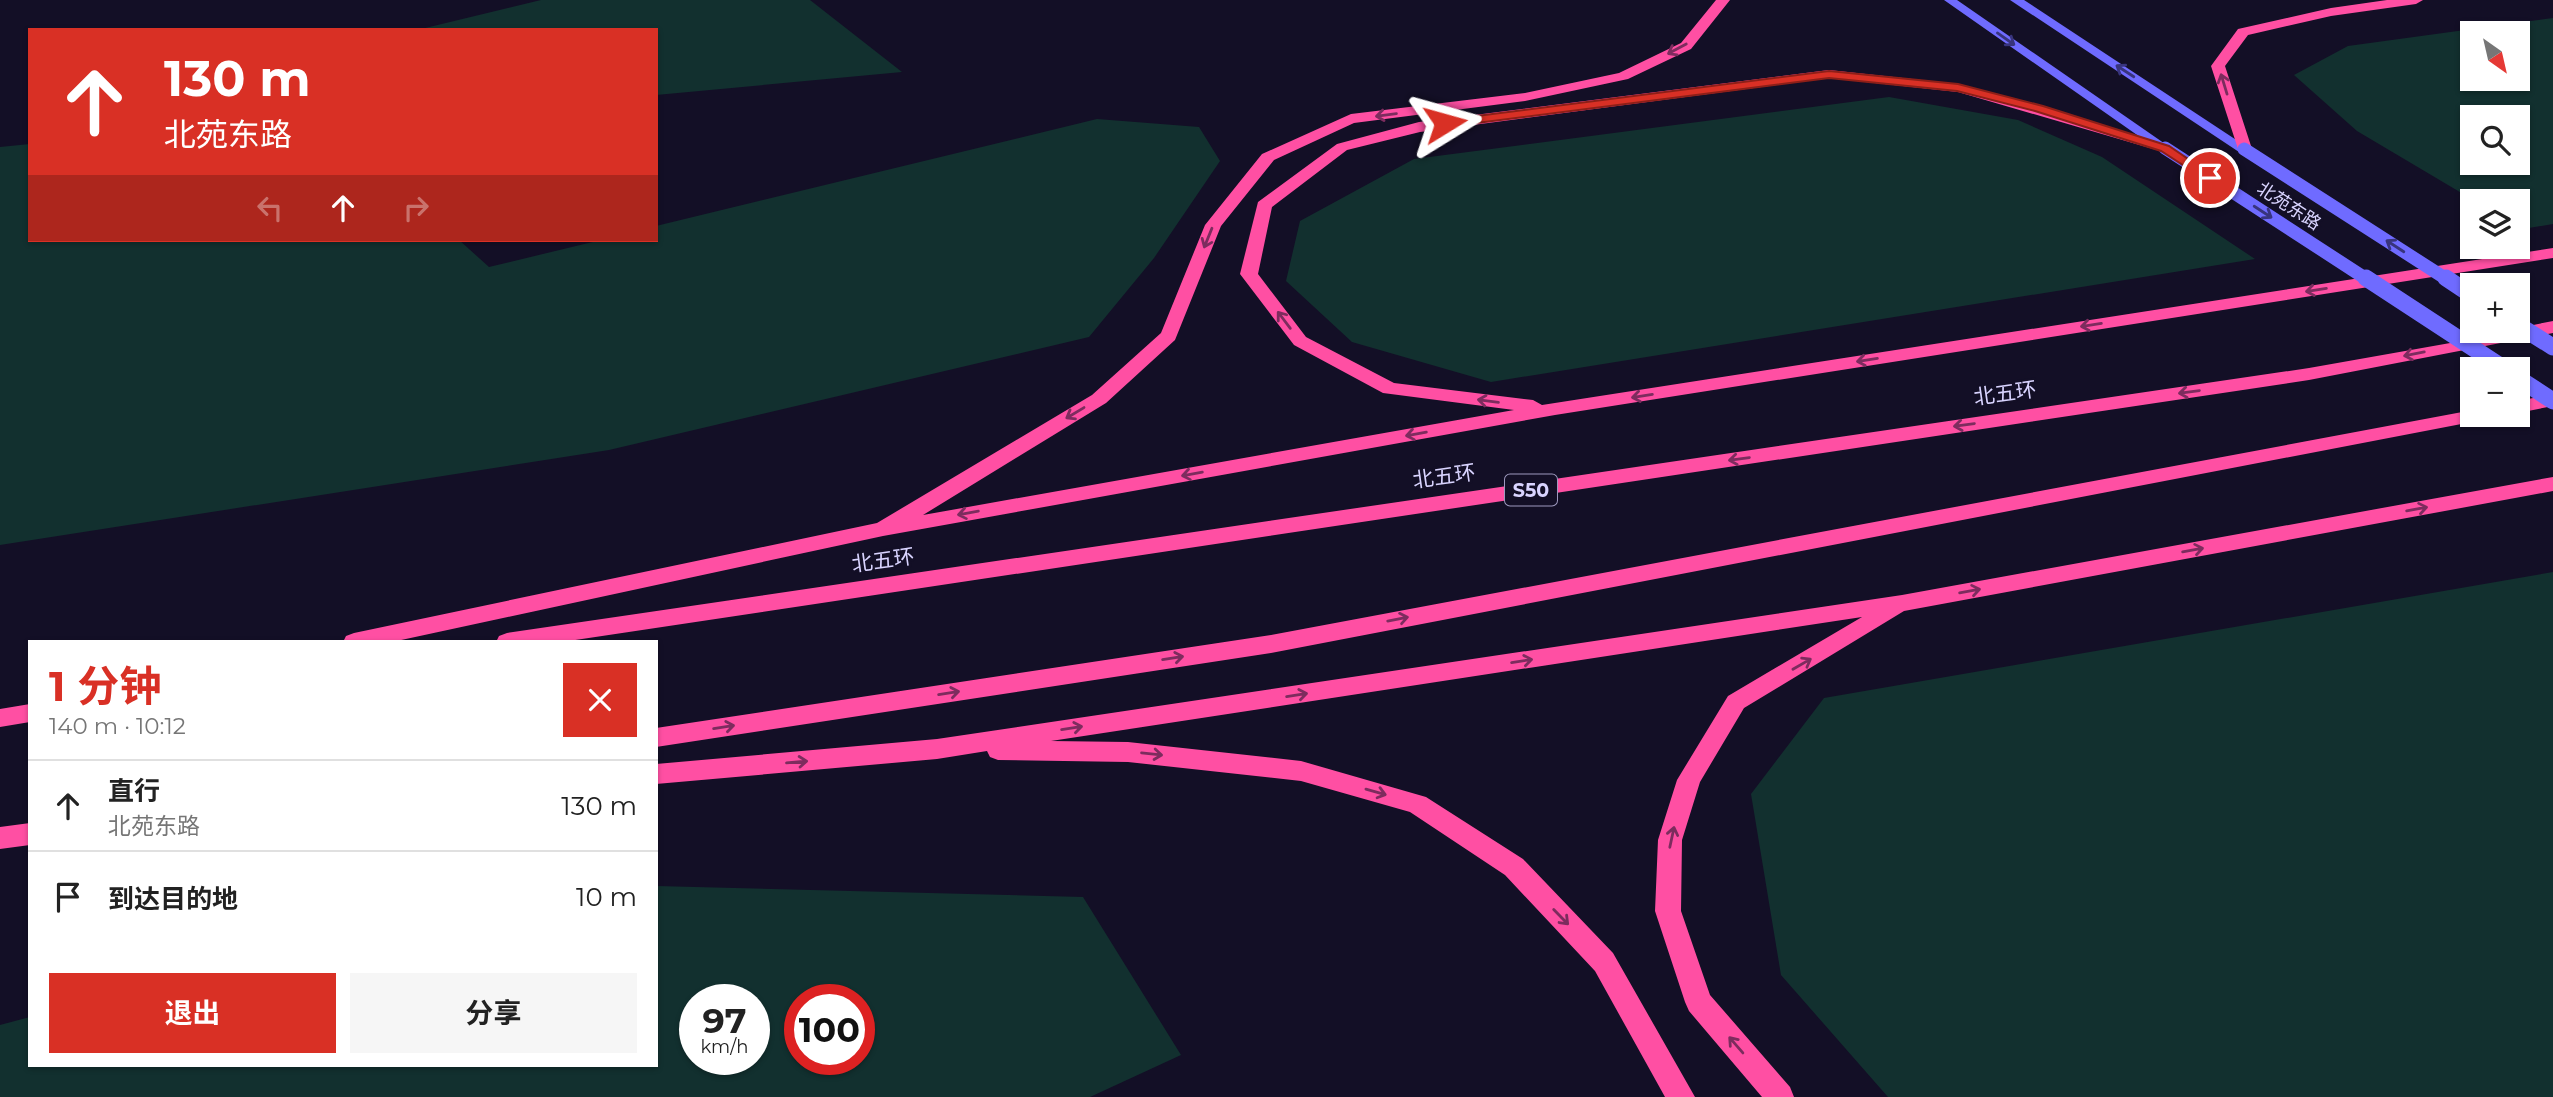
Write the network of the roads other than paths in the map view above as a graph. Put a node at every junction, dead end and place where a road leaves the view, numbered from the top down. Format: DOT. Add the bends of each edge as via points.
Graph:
graph roads {
  1 [pos="1723,0"];
  2 [pos="1950,0"];
  3 [pos="2016,0"];
  4 [pos="2416,0"];
  5 [pos="2165,148"];
  6 [pos="2244,149"];
  7 [pos="2553,253"];
  8 [pos="2460,288"];
  9 [pos="2553,327"];
  10 [pos="2530,333"];
  11 [pos="2553,347"];
  12 [pos="2487,357"];
  13 [pos="2530,386"];
  14 [pos="2553,400"];
  15 [pos="2530,405"];
  16 [pos="1555,409"];
  17 [pos="2460,418"];
  18 [pos="2553,484"];
  19 [pos="883,528"];
  20 [pos="1902,603"];
  21 [pos="363,640"];
  22 [pos="520,640"];
  23 [pos="658,738"];
  24 [pos="937,749"];
  25 [pos="658,775"];
  26 [pos="28,834"];
  27 [pos="0,838"];
  28 [pos="1681,1097"];
  29 [pos="1780,1097"];
  1 -- 19 [label="highway, one-way" via="1686,46 1623,76 1525,97 1351,119 1268,157 1213,225 1169,336 1099,399"];
  2 -- 5 [label="main road, 北苑东路, one-way"];
  6 -- 3 [label="main road, 北苑东路, one-way"];
  6 -- 4 [label="highway, one-way" via="2218,66 2243,32 2331,12"];
  5 -- 12 [label="main road, 北苑东路, one-way, bridge"];
  16 -- 5 [label="highway, one-way" via="1390,389 1300,341 1249,274 1264,205 1342,147 1419,127 1829,74 1958,88"];
  8 -- 6 [label="main road, 北苑东路, one-way, bridge"];
  7 -- 16 [label="highway, one-way"];
  9 -- 22 [label="highway, 北五环 / S50, one-way" via="2309,374"];
  10 -- 11 [label="main road, bridge"];
  13 -- 14 [label="main road, bridge"];
  14 -- 15 [label="highway"];
  16 -- 19 [label="highway, one-way"];
  23 -- 17 [label="highway, one-way" via="1271,643"];
  20 -- 18 [label="highway, one-way"];
  19 -- 21 [label="highway"];
  24 -- 20 [label="highway, one-way"];
  29 -- 20 [label="highway, one-way" via="1699,1002 1668,911 1670,840 1689,780 1736,702"];
  25 -- 24 [label="highway, one-way"];
  24 -- 28 [label="highway, one-way" via="1128,752 1288,769 1417,804 1514,867 1604,962"];
  26 -- 27 [label="highway"];
}
